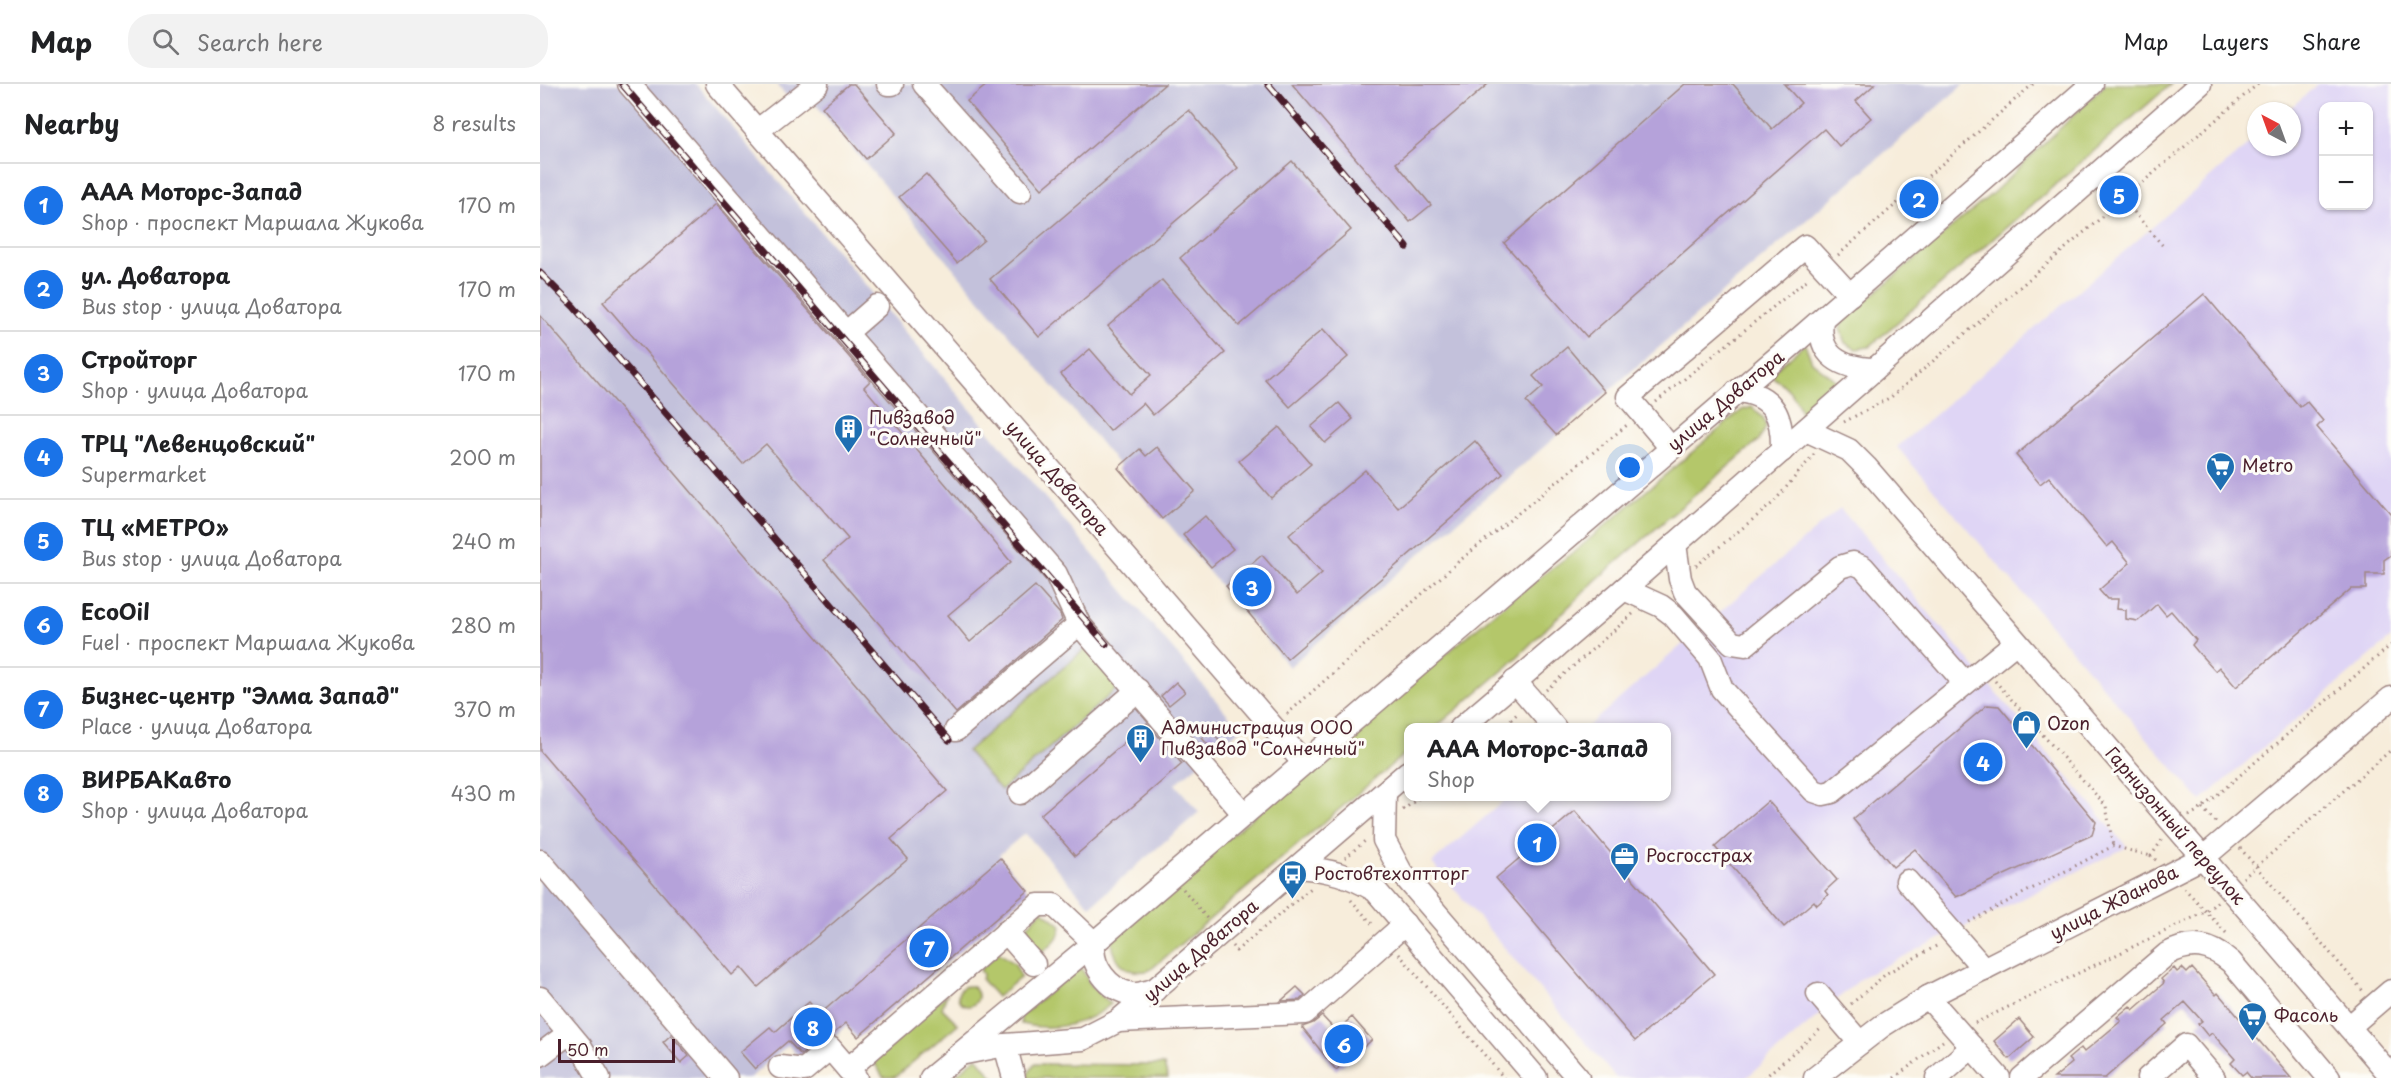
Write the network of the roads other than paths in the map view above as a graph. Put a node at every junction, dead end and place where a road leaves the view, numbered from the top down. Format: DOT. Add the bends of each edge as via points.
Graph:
graph roads {
  1 [pos="629,84"];
  2 [pos="717,84"];
  3 [pos="817,84"];
  4 [pos="924,84"];
  5 [pos="2092,84"];
  6 [pos="2200,84"];
  7 [pos="757,131"];
  8 [pos="1020,192"];
  9 [pos="1850,296"];
  10 [pos="877,306"];
  11 [pos="1822,320"];
  12 [pos="846,333"];
  13 [pos="1874,369"];
  14 [pos="1737,391"];
  15 [pos="1816,434"];
  16 [pos="1671,448"];
  17 [pos="1782,451"];
  18 [pos="1675,544"];
  19 [pos="1624,589"];
  20 [pos="1078,624"];
  21 [pos="2015,643"];
  22 [pos="1515,681"];
  23 [pos="1965,683"];
  24 [pos="1137,690"];
  25 [pos="2391,698"];
  26 [pos="1467,723"];
  27 [pos="1551,723"];
  28 [pos="956,730"];
  29 [pos="1304,763"];
  30 [pos="1404,775"];
  31 [pos="1385,792"];
  32 [pos="1020,794"];
  33 [pos="1244,814"];
  34 [pos="2204,857"];
  35 [pos="540,861"];
  36 [pos="1299,867"];
  37 [pos="1907,881"];
  38 [pos="1406,924"];
  39 [pos="1006,932"];
  40 [pos="1094,943"];
  41 [pos="1034,964"];
  42 [pos="1984,969"];
  43 [pos="1155,990"];
  44 [pos="1818,994"];
  45 [pos="1928,997"];
  46 [pos="2383,998"];
  47 [pos="540,999"];
  48 [pos="1118,1021"];
  49 [pos="2349,1027"];
  50 [pos="1965,1039"];
  51 [pos="575,1040"];
  52 [pos="1860,1043"];
  53 [pos="1005,1045"];
  54 [pos="540,1055"];
  55 [pos="959,1055"];
  56 [pos="780,1067"];
  57 [pos="852,1074"];
  58 [pos="2391,1076"];
  59 [pos="588,1078"];
  60 [pos="599,1078"];
  61 [pos="726,1078"];
  62 [pos="931,1078"];
  63 [pos="1014,1078"];
  64 [pos="1536,1078"];
  65 [pos="1578,1078"];
  66 [pos="1815,1078"];
  67 [pos="1937,1078"];
  68 [pos="1999,1078"];
  69 [pos="2024,1078"];
  70 [pos="2148,1078"];
  71 [pos="2214,1078"];
  72 [pos="2330,1078"];
  1 -- 12 [label="street"];
  2 -- 7 [label="street, улица Доватора"];
  3 -- 7 [label="street"];
  4 -- 8 [label="street"];
  5 -- 9 [label="street, улица Доватора"];
  6 -- 13 [label="street"];
  7 -- 29 [label="street, улица Доватора"];
  9 -- 11 [label="street, улица Доватора"];
  9 -- 16 [label="street" via="1806,246 1628,397"];
  10 -- 12 [label="street"];
  11 -- 13 [label="street" via="1823,346 1838,362"];
  11 -- 14 [label="street, улица Доватора"];
  12 -- 20 [label="street" via="1056,574"];
  13 -- 15 [label="street"];
  14 -- 16 [label="street, улица Доватора"];
  14 -- 17 [label="street" via="1753,392 1769,403 1783,430"];
  15 -- 17 [label="street"];
  15 -- 21 [label="street, Гарнизонный переулок" via="1849,450 1866,467"];
  16 -- 29 [label="street, улица Доватора"];
  17 -- 18 [label="street"];
  18 -- 19 [label="street"];
  18 -- 23 [label="street" via="1685,592 1732,643 1745,645 1840,567 1853,563 1863,567"];
  19 -- 22 [label="street"];
  19 -- 23 [label="street" via="1673,615 1710,658 1722,689 1815,791 1823,794 1832,792"];
  20 -- 24 [label="street"];
  20 -- 28 [label="street"];
  21 -- 23 [label="street"];
  21 -- 34 [label="street, Гарнизонный переулок"];
  22 -- 26 [label="street"];
  22 -- 27 [label="street"];
  24 -- 32 [label="street"];
  24 -- 33 [label="street"];
  25 -- 34 [label="street, улица Жданова"];
  29 -- 33 [label="street, улица Доватора"];
  30 -- 31 [label="street, улица Доватора"];
  31 -- 36 [label="street, улица Доватора"];
  31 -- 65 [label="street" via="1384,840 1401,872"];
  33 -- 40 [label="street, улица Доватора"];
  34 -- 42 [label="street, улица Жданова"];
  34 -- 49 [label="street, Гарнизонный переулок"];
  35 -- 61 [label="street"];
  36 -- 38 [label="street" via="1332,870 1353,877 1376,891"];
  36 -- 43 [label="street, улица Доватора"];
  37 -- 42 [label="street"];
  38 -- 48 [label="street" via="1305,1013"];
  38 -- 64 [label="street"];
  39 -- 40 [label="street" via="1038,905 1054,905"];
  39 -- 41 [label="street"];
  39 -- 57 [label="street"];
  40 -- 43 [label="street" via="1095,964 1113,985 1133,994"];
  40 -- 55 [label="street, улица Доватора"];
  42 -- 45 [label="street, улица Жданова"];
  43 -- 48 [label="street, улица Доватора"];
  44 -- 52 [label="street"];
  45 -- 50 [label="street"];
  45 -- 52 [label="street, улица Жданова"];
  46 -- 49 [label="street"];
  47 -- 51 [label="street"];
  48 -- 53 [label="street, улица Доватора" via="1083,1039"];
  49 -- 58 [label="street, Гарнизонный переулок"];
  50 -- 67 [label="street"];
  50 -- 68 [label="street"];
  51 -- 54 [label="street"];
  51 -- 59 [label="street"];
  51 -- 60 [label="street"];
  52 -- 66 [label="street, улица Жданова"];
  53 -- 55 [label="street, улица Доватора"];
  53 -- 63 [label="street"];
  55 -- 62 [label="street, улица Доватора"];
  56 -- 57 [label="street" via="804,1070 830,1048"];
  69 -- 72 [label="street" via="2182,945 2203,945 2220,952"];
  70 -- 71 [label="street" via="2186,1045"];
}
